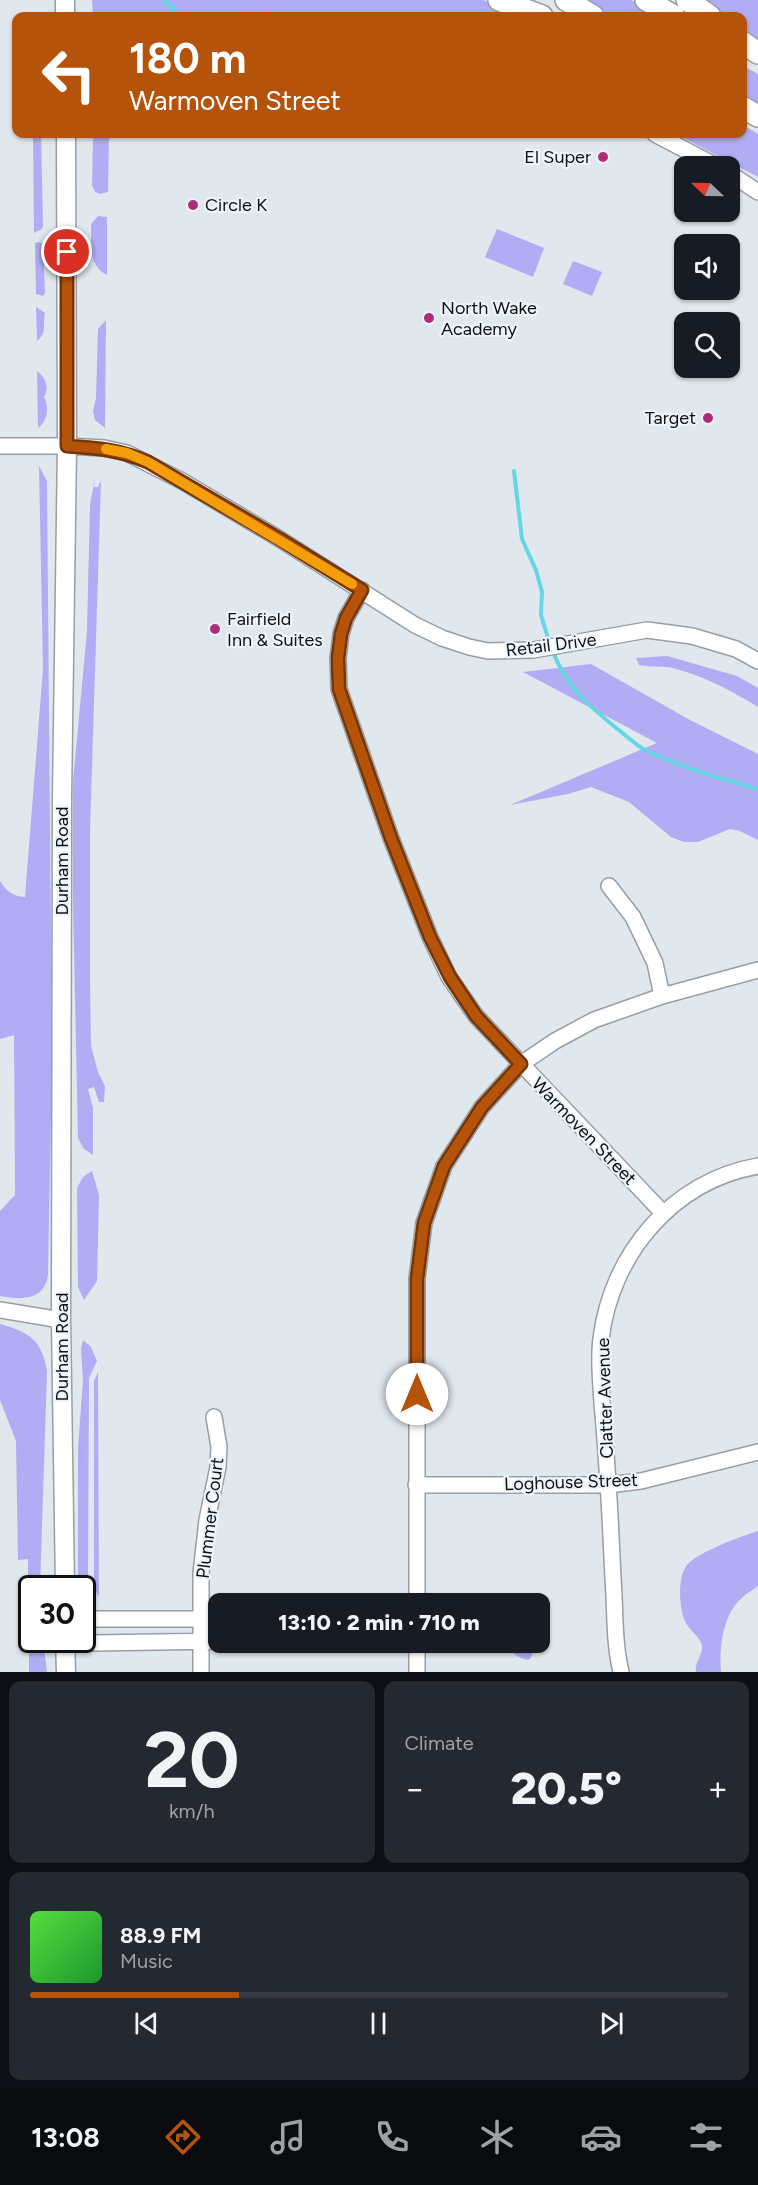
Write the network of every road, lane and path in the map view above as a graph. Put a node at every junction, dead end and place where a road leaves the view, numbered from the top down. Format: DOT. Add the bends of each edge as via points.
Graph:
graph roads {
  1 [pos="499,0"];
  2 [pos="567,0"];
  3 [pos="646,0"];
  4 [pos="687,0"];
  5 [pos="531,12"];
  6 [pos="586,12"];
  7 [pos="667,12"];
  8 [pos="704,12"];
  9 [pos="66,138"];
  10 [pos="663,138"];
  11 [pos="697,156"];
  12 [pos="740,180"];
  13 [pos="758,192"];
  14 [pos="0,446"];
  15 [pos="67,446"];
  16 [pos="362,590"];
  17 [pos="758,661"];
  18 [pos="609,886"];
  19 [pos="758,970"];
  20 [pos="662,996"];
  21 [pos="521,1064"];
  22 [pos="758,1166"];
  23 [pos="663,1213"];
  24 [pos="0,1310"];
  25 [pos="61,1320"];
  26 [pos="214,1417"];
  27 [pos="758,1452"];
  28 [pos="416,1485"];
  29 [pos="608,1485"];
  30 [pos="65,1575"];
  31 [pos="417,1593"];
  32 [pos="96,1619"];
  33 [pos="201,1619"];
  34 [pos="208,1619"];
  35 [pos="200,1641"];
  36 [pos="208,1641"];
  37 [pos="96,1643"];
  38 [pos="65,1653"];
  39 [pos="417,1653"];
  40 [pos="66,1672"];
  41 [pos="201,1672"];
  42 [pos="417,1672"];
  43 [pos="621,1672"];
  1 -- 5 [label="highway"];
  2 -- 6 [label="highway"];
  3 -- 7 [label="highway"];
  4 -- 8 [label="highway"];
  9 -- 15 [label="main road, Durham Road"];
  10 -- 11 [label="street"];
  12 -- 13 [label="street"];
  14 -- 15 [label="street, Retail Drive"];
  15 -- 16 [label="street, Retail Drive" via="104,448 148,462"];
  15 -- 25 [label="main road, Durham Road"];
  16 -- 17 [label="street, Retail Drive" via="415,626 488,651 533,650 647,630 692,636 736,649"];
  16 -- 21 [label="street, Warmoven Street" via="341,634 339,689 430,937 476,1016"];
  18 -- 20 [label="street" via="633,917 655,963"];
  19 -- 20 [label="street"];
  20 -- 21 [label="street" via="594,1020"];
  21 -- 23 [label="street, Warmoven Street"];
  21 -- 28 [label="street" via="482,1107 444,1166 424,1223 417,1279"];
  22 -- 23 [label="street, Clatter Avenue" via="701,1186"];
  23 -- 29 [label="street, Clatter Avenue" via="627,1258 606,1312 600,1356"];
  24 -- 25 [label="street"];
  25 -- 30 [label="main road, Durham Road"];
  26 -- 33 [label="street, Plummer Court" via="219,1467 207,1520"];
  27 -- 29 [label="street, Loghouse Street" via="641,1481"];
  28 -- 29 [label="street, Loghouse Street"];
  28 -- 31 [label="street"];
  29 -- 43 [label="street, Clatter Avenue" via="614,1620"];
  32 -- 33 [label="street"];
  33 -- 34 [label="street"];
  33 -- 35 [label="street, Plummer Court"];
  35 -- 36 [label="street"];
  35 -- 37 [label="street"];
  35 -- 41 [label="street, Plummer Court"];
  38 -- 40 [label="main road"];
  39 -- 42 [label="street"];
}
